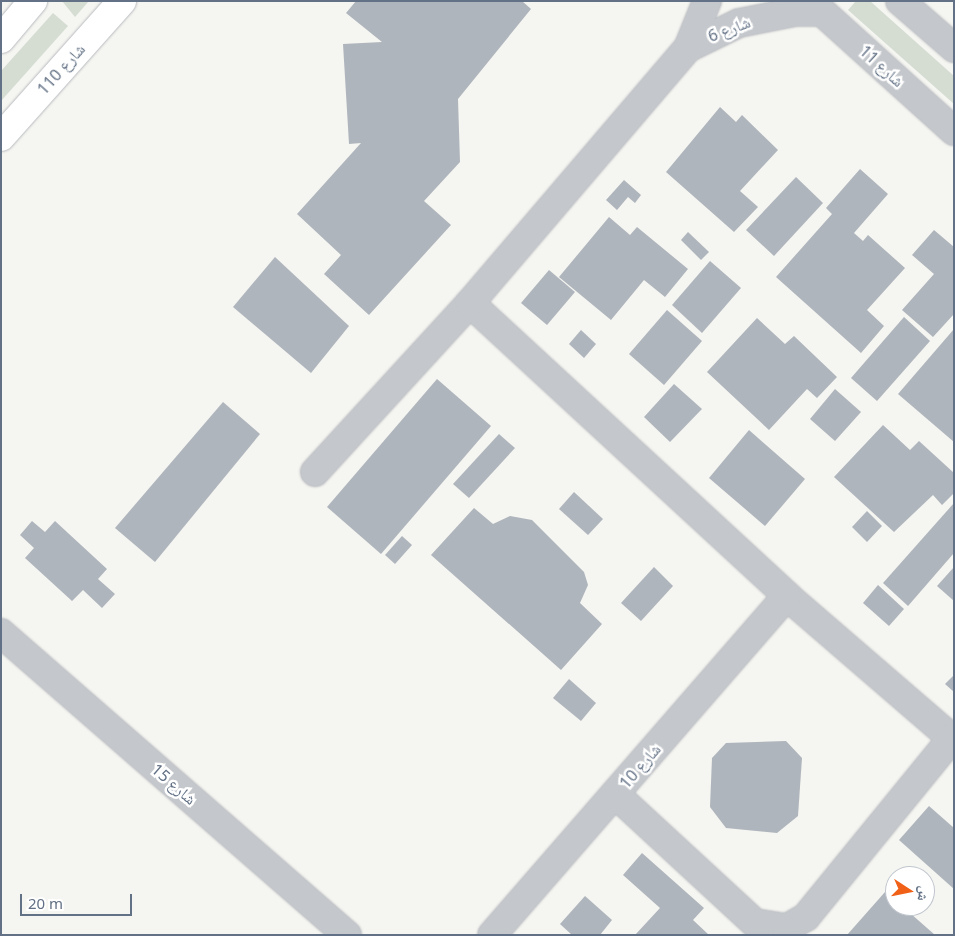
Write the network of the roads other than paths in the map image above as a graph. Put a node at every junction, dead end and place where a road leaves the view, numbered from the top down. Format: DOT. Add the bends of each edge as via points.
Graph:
graph roads {
  1 [pos="33,1"];
  2 [pos="122,1"];
  3 [pos="707,1"];
  4 [pos="900,1"];
  5 [pos="816,7"];
  6 [pos="1,38"];
  7 [pos="688,48"];
  8 [pos="954,48"];
  9 [pos="954,131"];
  10 [pos="1,137"];
  11 [pos="470,303"];
  12 [pos="314,472"];
  13 [pos="787,596"];
  14 [pos="1,633"];
  15 [pos="953,739"];
  16 [pos="615,794"];
  17 [pos="347,935"];
  18 [pos="492,935"];
  1 -- 6 [label="main road"];
  2 -- 10 [label="main road, شارع 110"];
  3 -- 7 [label="street, شارع 6"];
  4 -- 8 [label="street"];
  5 -- 7 [label="street, شارع 6" via="739,23"];
  5 -- 9 [label="street, شارع 11"];
  7 -- 11 [label="street"];
  11 -- 12 [label="street"];
  11 -- 13 [label="street"];
  13 -- 15 [label="street"];
  13 -- 16 [label="street, شارع 10"];
  14 -- 17 [label="street, شارع 15"];
  15 -- 16 [label="street" via="806,917 787,928 755,923"];
  16 -- 18 [label="street, شارع 10"];
}
